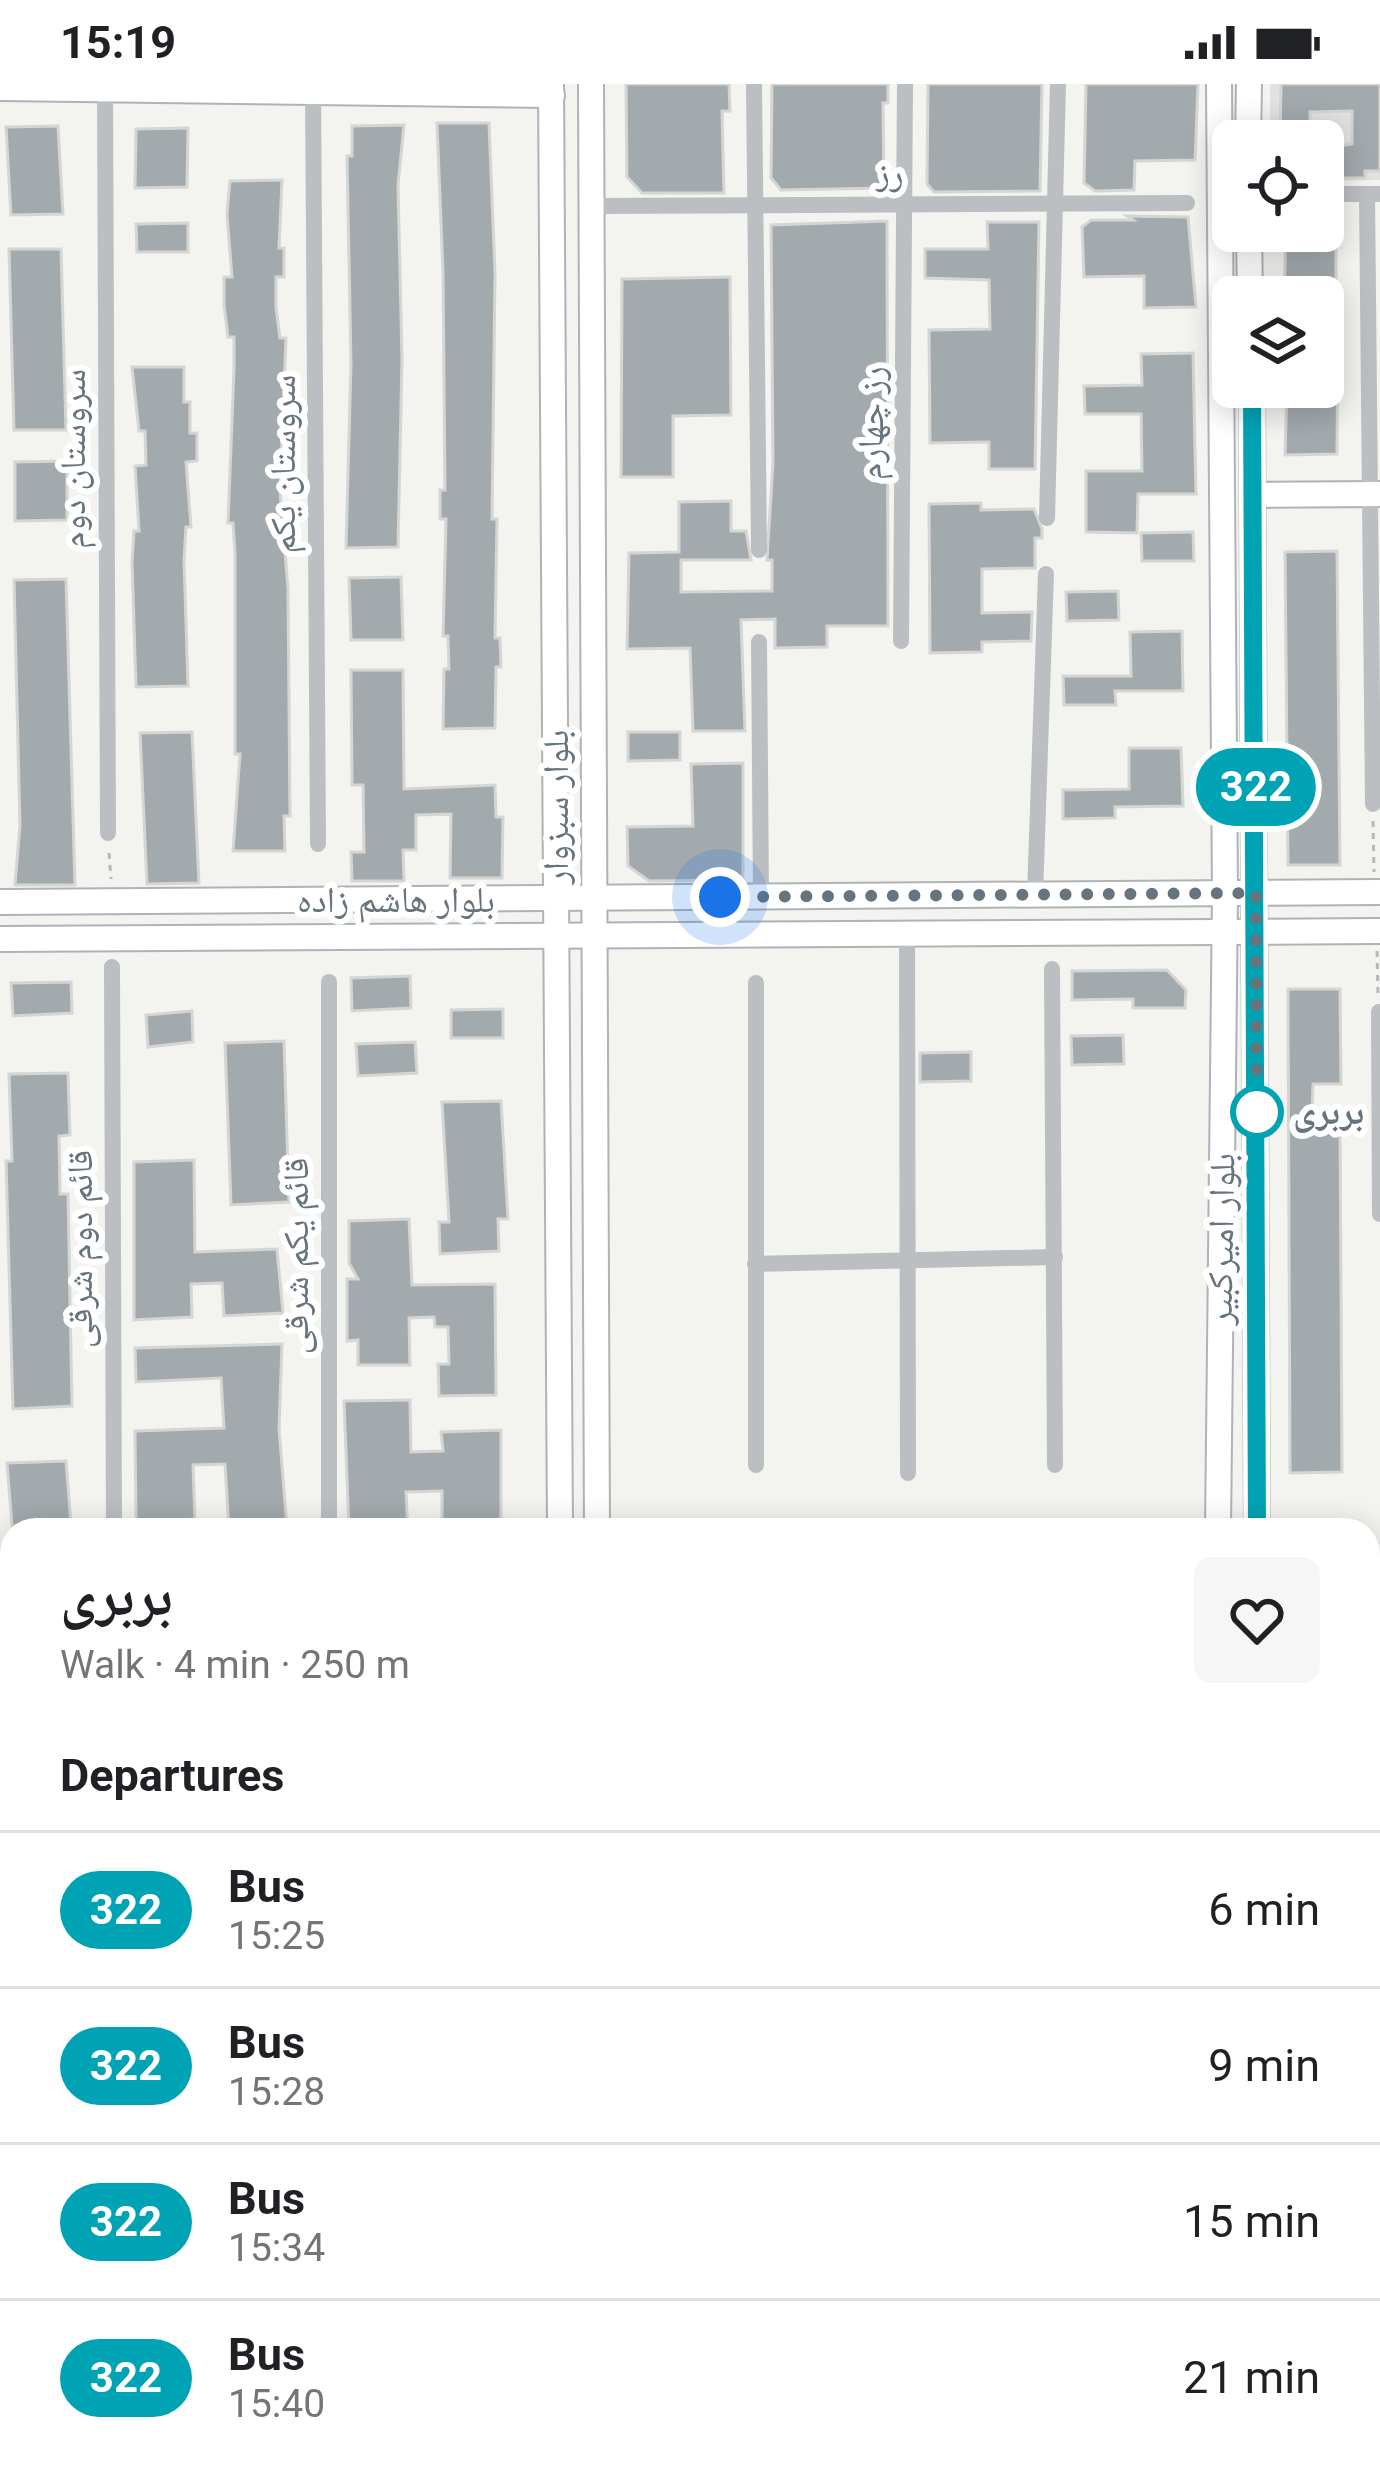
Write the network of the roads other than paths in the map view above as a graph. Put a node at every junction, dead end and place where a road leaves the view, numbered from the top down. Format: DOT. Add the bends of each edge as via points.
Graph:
graph roads {
  1 [pos="591,84"];
  2 [pos="754,84"];
  3 [pos="905,84"];
  4 [pos="1058,84"];
  5 [pos="1219,84"];
  6 [pos="1249,84"];
  7 [pos="105,85"];
  8 [pos="0,88"];
  9 [pos="313,88"];
  10 [pos="551,89"];
  11 [pos="1248,120"];
  12 [pos="1373,194"];
  13 [pos="1187,203"];
  14 [pos="756,204"];
  15 [pos="1057,205"];
  16 [pos="591,206"];
  17 [pos="907,207"];
  18 [pos="1252,408"];
  19 [pos="1376,494"];
  20 [pos="1254,495"];
  21 [pos="1047,518"];
  22 [pos="759,550"];
  23 [pos="1046,574"];
  24 [pos="901,641"];
  25 [pos="760,642"];
  26 [pos="1373,805"];
  27 [pos="108,833"];
  28 [pos="318,844"];
  29 [pos="1377,892"];
  30 [pos="1256,893"];
  31 [pos="1225,894"];
  32 [pos="1035,895"];
  33 [pos="761,897"];
  34 [pos="556,898"];
  35 [pos="595,898"];
  36 [pos="0,902"];
  37 [pos="1378,931"];
  38 [pos="1257,933"];
  39 [pos="1224,934"];
  40 [pos="908,935"];
  41 [pos="595,936"];
  42 [pos="556,937"];
  43 [pos="0,939"];
  44 [pos="112,967"];
  45 [pos="1052,969"];
  46 [pos="328,982"];
  47 [pos="756,982"];
  48 [pos="1378,1012"];
  49 [pos="1380,1214"];
  50 [pos="1055,1257"];
  51 [pos="905,1259"];
  52 [pos="755,1264"];
  53 [pos="756,1465"];
  54 [pos="1055,1466"];
  55 [pos="908,1473"];
  56 [pos="114,1518"];
  57 [pos="329,1518"];
  58 [pos="560,1518"];
  59 [pos="597,1518"];
  60 [pos="1218,1518"];
  61 [pos="1257,1518"];
  1 -- 16 [label="street, بلوار سبزوار"];
  2 -- 14 [label="street"];
  3 -- 17 [label="street, رز چهارم"];
  4 -- 15 [label="street"];
  5 -- 31 [label="street, بلوار امیرکبیر"];
  6 -- 11 [label="street"];
  7 -- 8 [label="street"];
  7 -- 9 [label="street"];
  7 -- 27 [label="street, سروستان دوم"];
  9 -- 10 [label="street"];
  9 -- 28 [label="street, سروستان یکم"];
  10 -- 34 [label="street, بلوار سبزوار"];
  12 -- 19 [label="street"];
  13 -- 15 [label="street, رز"];
  14 -- 16 [label="street, رز"];
  14 -- 17 [label="street, رز"];
  14 -- 22 [label="street"];
  15 -- 17 [label="street, رز"];
  15 -- 21 [label="street"];
  16 -- 35 [label="street, بلوار سبزوار"];
  17 -- 24 [label="street, رز چهارم"];
  18 -- 20 [label="street, بلوار امیرکبیر"];
  19 -- 20 [label="street"];
  19 -- 26 [label="street"];
  20 -- 30 [label="street, بلوار امیرکبیر"];
  23 -- 32 [label="street"];
  25 -- 33 [label="street"];
  29 -- 30 [label="street, بلوار هاشم زاده"];
  30 -- 31 [label="street, بلوار هاشم زاده"];
  30 -- 38 [label="street, بلوار امیرکبیر"];
  31 -- 32 [label="street, بلوار هاشم زاده"];
  31 -- 39 [label="street, بلوار امیرکبیر"];
  32 -- 33 [label="street, بلوار هاشم زاده"];
  33 -- 35 [label="street, بلوار هاشم زاده"];
  34 -- 35 [label="street, بلوار هاشم زاده"];
  34 -- 36 [label="street, بلوار هاشم زاده"];
  34 -- 42 [label="street, بلوار سبزوار"];
  35 -- 41 [label="street, بلوار سبزوار"];
  37 -- 38 [label="street, بلوار هاشم زاده"];
  38 -- 39 [label="street, بلوار هاشم زاده"];
  38 -- 61 [label="street, بلوار امیرکبیر"];
  39 -- 40 [label="street, بلوار هاشم زاده"];
  39 -- 60 [label="street, بلوار امیرکبیر"];
  40 -- 41 [label="street, بلوار هاشم زاده"];
  40 -- 51 [label="street"];
  41 -- 42 [label="street, بلوار هاشم زاده"];
  41 -- 59 [label="street, بلوار سبزوار"];
  42 -- 43 [label="street, بلوار هاشم زاده"];
  42 -- 58 [label="street, بلوار سبزوار"];
  44 -- 56 [label="street, قائم دوم شرقی"];
  45 -- 50 [label="street"];
  46 -- 57 [label="street, قائم یکم شرقی"];
  47 -- 52 [label="street"];
  48 -- 49 [label="street"];
  50 -- 51 [label="street"];
  50 -- 54 [label="street"];
  51 -- 52 [label="street"];
  51 -- 55 [label="street"];
  52 -- 53 [label="street"];
}
